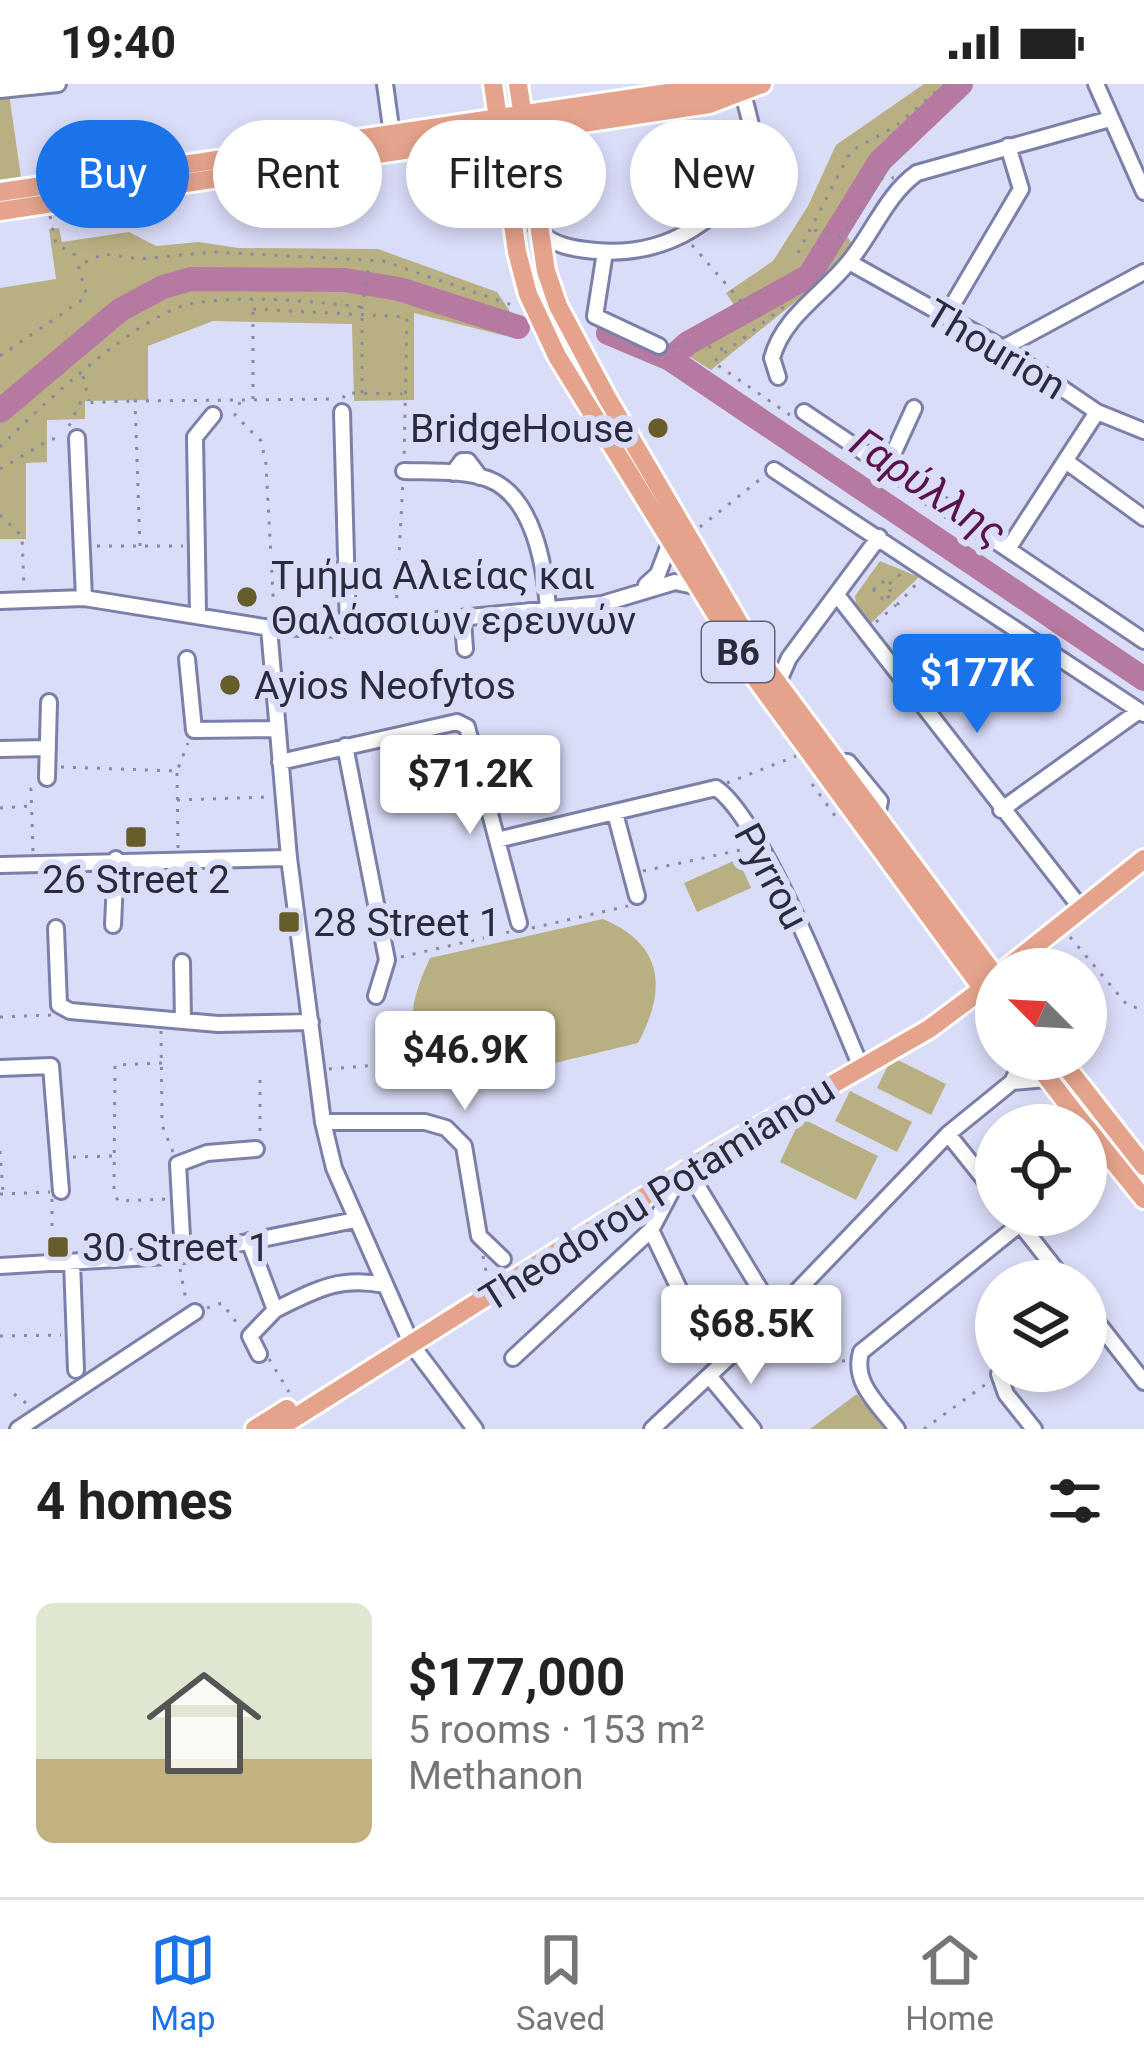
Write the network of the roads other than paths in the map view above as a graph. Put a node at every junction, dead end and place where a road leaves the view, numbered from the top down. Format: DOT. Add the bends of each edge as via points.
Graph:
graph roads {
  1 [pos="58,84"];
  2 [pos="385,84"];
  3 [pos="493,84"];
  4 [pos="518,84"];
  5 [pos="762,84"];
  6 [pos="1096,84"];
  7 [pos="735,89"];
  8 [pos="0,91"];
  9 [pos="1110,119"];
  10 [pos="496,120"];
  11 [pos="522,120"];
  12 [pos="552,120"];
  13 [pos="406,134"];
  14 [pos="392,135"];
  15 [pos="406,143"];
  16 [pos="1008,146"];
  17 [pos="0,192"];
  18 [pos="1144,192"];
  19 [pos="0,211"];
  20 [pos="516,228"];
  21 [pos="536,228"];
  22 [pos="580,250"];
  23 [pos="605,252"];
  24 [pos="849,262"];
  25 [pos="546,272"];
  26 [pos="1144,272"];
  27 [pos="946,316"];
  28 [pos="659,346"];
  29 [pos="1003,348"];
  30 [pos="778,376"];
  31 [pos="342,406"];
  32 [pos="914,408"];
  33 [pos="804,412"];
  34 [pos="1097,412"];
  35 [pos="214,415"];
  36 [pos="1144,430"];
  37 [pos="77,438"];
  38 [pos="1066,462"];
  39 [pos="887,467"];
  40 [pos="404,470"];
  41 [pos="774,470"];
  42 [pos="1144,518"];
  43 [pos="879,537"];
  44 [pos="679,542"];
  45 [pos="1008,549"];
  46 [pos="694,586"];
  47 [pos="639,593"];
  48 [pos="837,595"];
  49 [pos="84,598"];
  50 [pos="0,601"];
  51 [pos="548,609"];
  52 [pos="198,613"];
  53 [pos="463,621"];
  54 [pos="272,628"];
  55 [pos="348,629"];
  56 [pos="1144,641"];
  57 [pos="466,649"];
  58 [pos="788,658"];
  59 [pos="187,659"];
  60 [pos="760,661"];
  61 [pos="778,683"];
  62 [pos="49,702"];
  63 [pos="1142,712"];
  64 [pos="276,729"];
  65 [pos="345,746"];
  66 [pos="0,748"];
  67 [pos="48,748"];
  68 [pos="280,762"];
  69 [pos="47,772"];
  70 [pos="1001,809"];
  71 [pos="615,813"];
  72 [pos="497,840"];
  73 [pos="289,858"];
  74 [pos="116,859"];
  75 [pos="1144,859"];
  76 [pos="0,865"];
  77 [pos="637,896"];
  78 [pos="1080,907"];
  79 [pos="519,923"];
  80 [pos="113,925"];
  81 [pos="56,928"];
  82 [pos="1031,948"];
  83 [pos="975,958"];
  84 [pos="975,960"];
  85 [pos="182,962"];
  86 [pos="975,993"];
  87 [pos="376,996"];
  88 [pos="183,1021"];
  89 [pos="311,1022"];
  90 [pos="861,1067"];
  91 [pos="0,1068"];
  92 [pos="1035,1080"];
  93 [pos="1048,1080"];
  94 [pos="1076,1080"];
  95 [pos="1012,1082"];
  96 [pos="1067,1104"];
  97 [pos="323,1122"];
  98 [pos="948,1133"];
  99 [pos="256,1149"];
  100 [pos="1107,1153"];
  101 [pos="1144,1166"];
  102 [pos="975,1167"];
  103 [pos="684,1171"];
  104 [pos="57,1192"];
  105 [pos="1144,1199"];
  106 [pos="355,1220"];
  107 [pos="651,1230"];
  108 [pos="997,1236"];
  109 [pos="1030,1236"];
  110 [pos="249,1241"];
  111 [pos="181,1255"];
  112 [pos="503,1259"];
  113 [pos="1049,1260"];
  114 [pos="72,1262"];
  115 [pos="0,1266"];
  116 [pos="384,1285"];
  117 [pos="275,1310"];
  118 [pos="195,1312"];
  119 [pos="775,1314"];
  120 [pos="694,1320"];
  121 [pos="1107,1335"];
  122 [pos="412,1346"];
  123 [pos="259,1354"];
  124 [pos="513,1358"];
  125 [pos="76,1370"];
  126 [pos="710,1377"];
  127 [pos="1144,1382"];
  128 [pos="329,1391"];
  129 [pos="1005,1392"];
  130 [pos="19,1429"];
  131 [pos="255,1429"];
  132 [pos="277,1429"];
  133 [pos="475,1429"];
  134 [pos="652,1429"];
  135 [pos="753,1429"];
  136 [pos="896,1429"];
  137 [pos="1034,1429"];
  1 -- 8 [label="street"];
  2 -- 14 [label="street"];
  3 -- 10 [label="main road, B6"];
  4 -- 11 [label="main road, B6"];
  5 -- 7 [label="main road"];
  6 -- 9 [label="street"];
  7 -- 12 [label="main road"];
  7 -- 23 [label="street" via="752,146 727,192 685,237 643,252"];
  9 -- 16 [label="street"];
  9 -- 18 [label="street"];
  13 -- 14 [label="main road"];
  14 -- 17 [label="main road"];
  15 -- 19 [label="main road"];
  16 -- 24 [label="street" via="903,183"];
  16 -- 27 [label="street" via="1021,189"];
  20 -- 44 [label="main road, B6" via="528,293 557,356"];
  21 -- 22 [label="street"];
  21 -- 25 [label="main road, B6"];
  22 -- 23 [label="street"];
  22 -- 25 [label="street"];
  23 -- 28 [label="street" via="595,316"];
  24 -- 27 [label="street, Thourion"];
  24 -- 30 [label="street" via="785,328 772,358"];
  25 -- 44 [label="main road, B6"];
  26 -- 29 [label="street"];
  27 -- 29 [label="street, Thourion"];
  29 -- 34 [label="street, Thourion"];
  31 -- 55 [label="street"];
  32 -- 39 [label="street"];
  33 -- 39 [label="street"];
  34 -- 36 [label="street, Thourion"];
  34 -- 38 [label="street"];
  35 -- 52 [label="street" via="195,437"];
  37 -- 49 [label="street"];
  38 -- 42 [label="street"];
  38 -- 45 [label="street"];
  39 -- 45 [label="street"];
  40 -- 51 [label="street" via="480,477 503,489 544,562"];
  41 -- 43 [label="street"];
  43 -- 48 [label="street"];
  43 -- 63 [label="street"];
  44 -- 46 [label="main road, B6"];
  44 -- 47 [label="street"];
  44 -- 60 [label="main road, B6"];
  45 -- 56 [label="street"];
  46 -- 47 [label="street" via="675,581"];
  46 -- 84 [label="main road, B6"];
  47 -- 51 [label="street"];
  48 -- 58 [label="street"];
  48 -- 70 [label="street"];
  49 -- 50 [label="street"];
  49 -- 52 [label="street"];
  51 -- 53 [label="street"];
  52 -- 54 [label="street"];
  53 -- 55 [label="street"];
  53 -- 57 [label="street"];
  54 -- 55 [label="street"];
  54 -- 64 [label="street"];
  58 -- 60 [label="street"];
  58 -- 61 [label="street"];
  59 -- 64 [label="street" via="194,730"];
  60 -- 61 [label="main road, B6"];
  61 -- 83 [label="main road, B6"];
  62 -- 67 [label="street"];
  63 -- 70 [label="street"];
  64 -- 68 [label="street"];
  65 -- 68 [label="street"];
  65 -- 72 [label="street" via="457,722 466,728"];
  65 -- 87 [label="street" via="387,960"];
  66 -- 67 [label="street"];
  67 -- 69 [label="street"];
  68 -- 73 [label="street"];
  70 -- 78 [label="street"];
  71 -- 72 [label="street, Pyrrou"];
  71 -- 77 [label="street"];
  71 -- 90 [label="street, Pyrrou" via="716,788 729,797"];
  72 -- 79 [label="street"];
  73 -- 74 [label="street"];
  73 -- 89 [label="street"];
  74 -- 76 [label="street"];
  74 -- 80 [label="street"];
  75 -- 78 [label="main road"];
  78 -- 82 [label="main road"];
  81 -- 88 [label="street" via="59,1005"];
  85 -- 88 [label="street"];
  86 -- 90 [label="main road, Theodorou Potamianou"];
  88 -- 89 [label="street"];
  89 -- 97 [label="street"];
  90 -- 103 [label="main road, Theodorou Potamianou"];
  91 -- 104 [label="street" via="51,1066"];
  92 -- 95 [label="street"];
  93 -- 96 [label="main road"];
  94 -- 101 [label="main road"];
  95 -- 98 [label="street"];
  97 -- 106 [label="street"];
  97 -- 112 [label="street" via="446,1129 464,1147 479,1236"];
  98 -- 102 [label="street"];
  98 -- 119 [label="street"];
  99 -- 111 [label="street" via="178,1164"];
  100 -- 105 [label="main road"];
  103 -- 107 [label="street"];
  103 -- 119 [label="street"];
  103 -- 122 [label="main road, Theodorou Potamianou"];
  106 -- 110 [label="street"];
  106 -- 116 [label="street"];
  107 -- 120 [label="street"];
  107 -- 124 [label="street"];
  108 -- 136 [label="street" via="868,1343 858,1363 863,1384"];
  109 -- 113 [label="street"];
  110 -- 111 [label="street"];
  110 -- 117 [label="street"];
  111 -- 114 [label="street"];
  114 -- 115 [label="street"];
  114 -- 125 [label="street"];
  116 -- 117 [label="street" via="331,1282"];
  116 -- 122 [label="street"];
  117 -- 123 [label="street" via="250,1336"];
  118 -- 130 [label="street"];
  119 -- 126 [label="street"];
  121 -- 127 [label="street"];
  122 -- 128 [label="main road, Theodorou Potamianou"];
  122 -- 133 [label="street"];
  126 -- 134 [label="street"];
  126 -- 135 [label="street"];
  128 -- 131 [label="main road, Theodorou Potamianou"];
  128 -- 132 [label="main road, Theodorou Potamianou"];
  129 -- 137 [label="street"];
}
